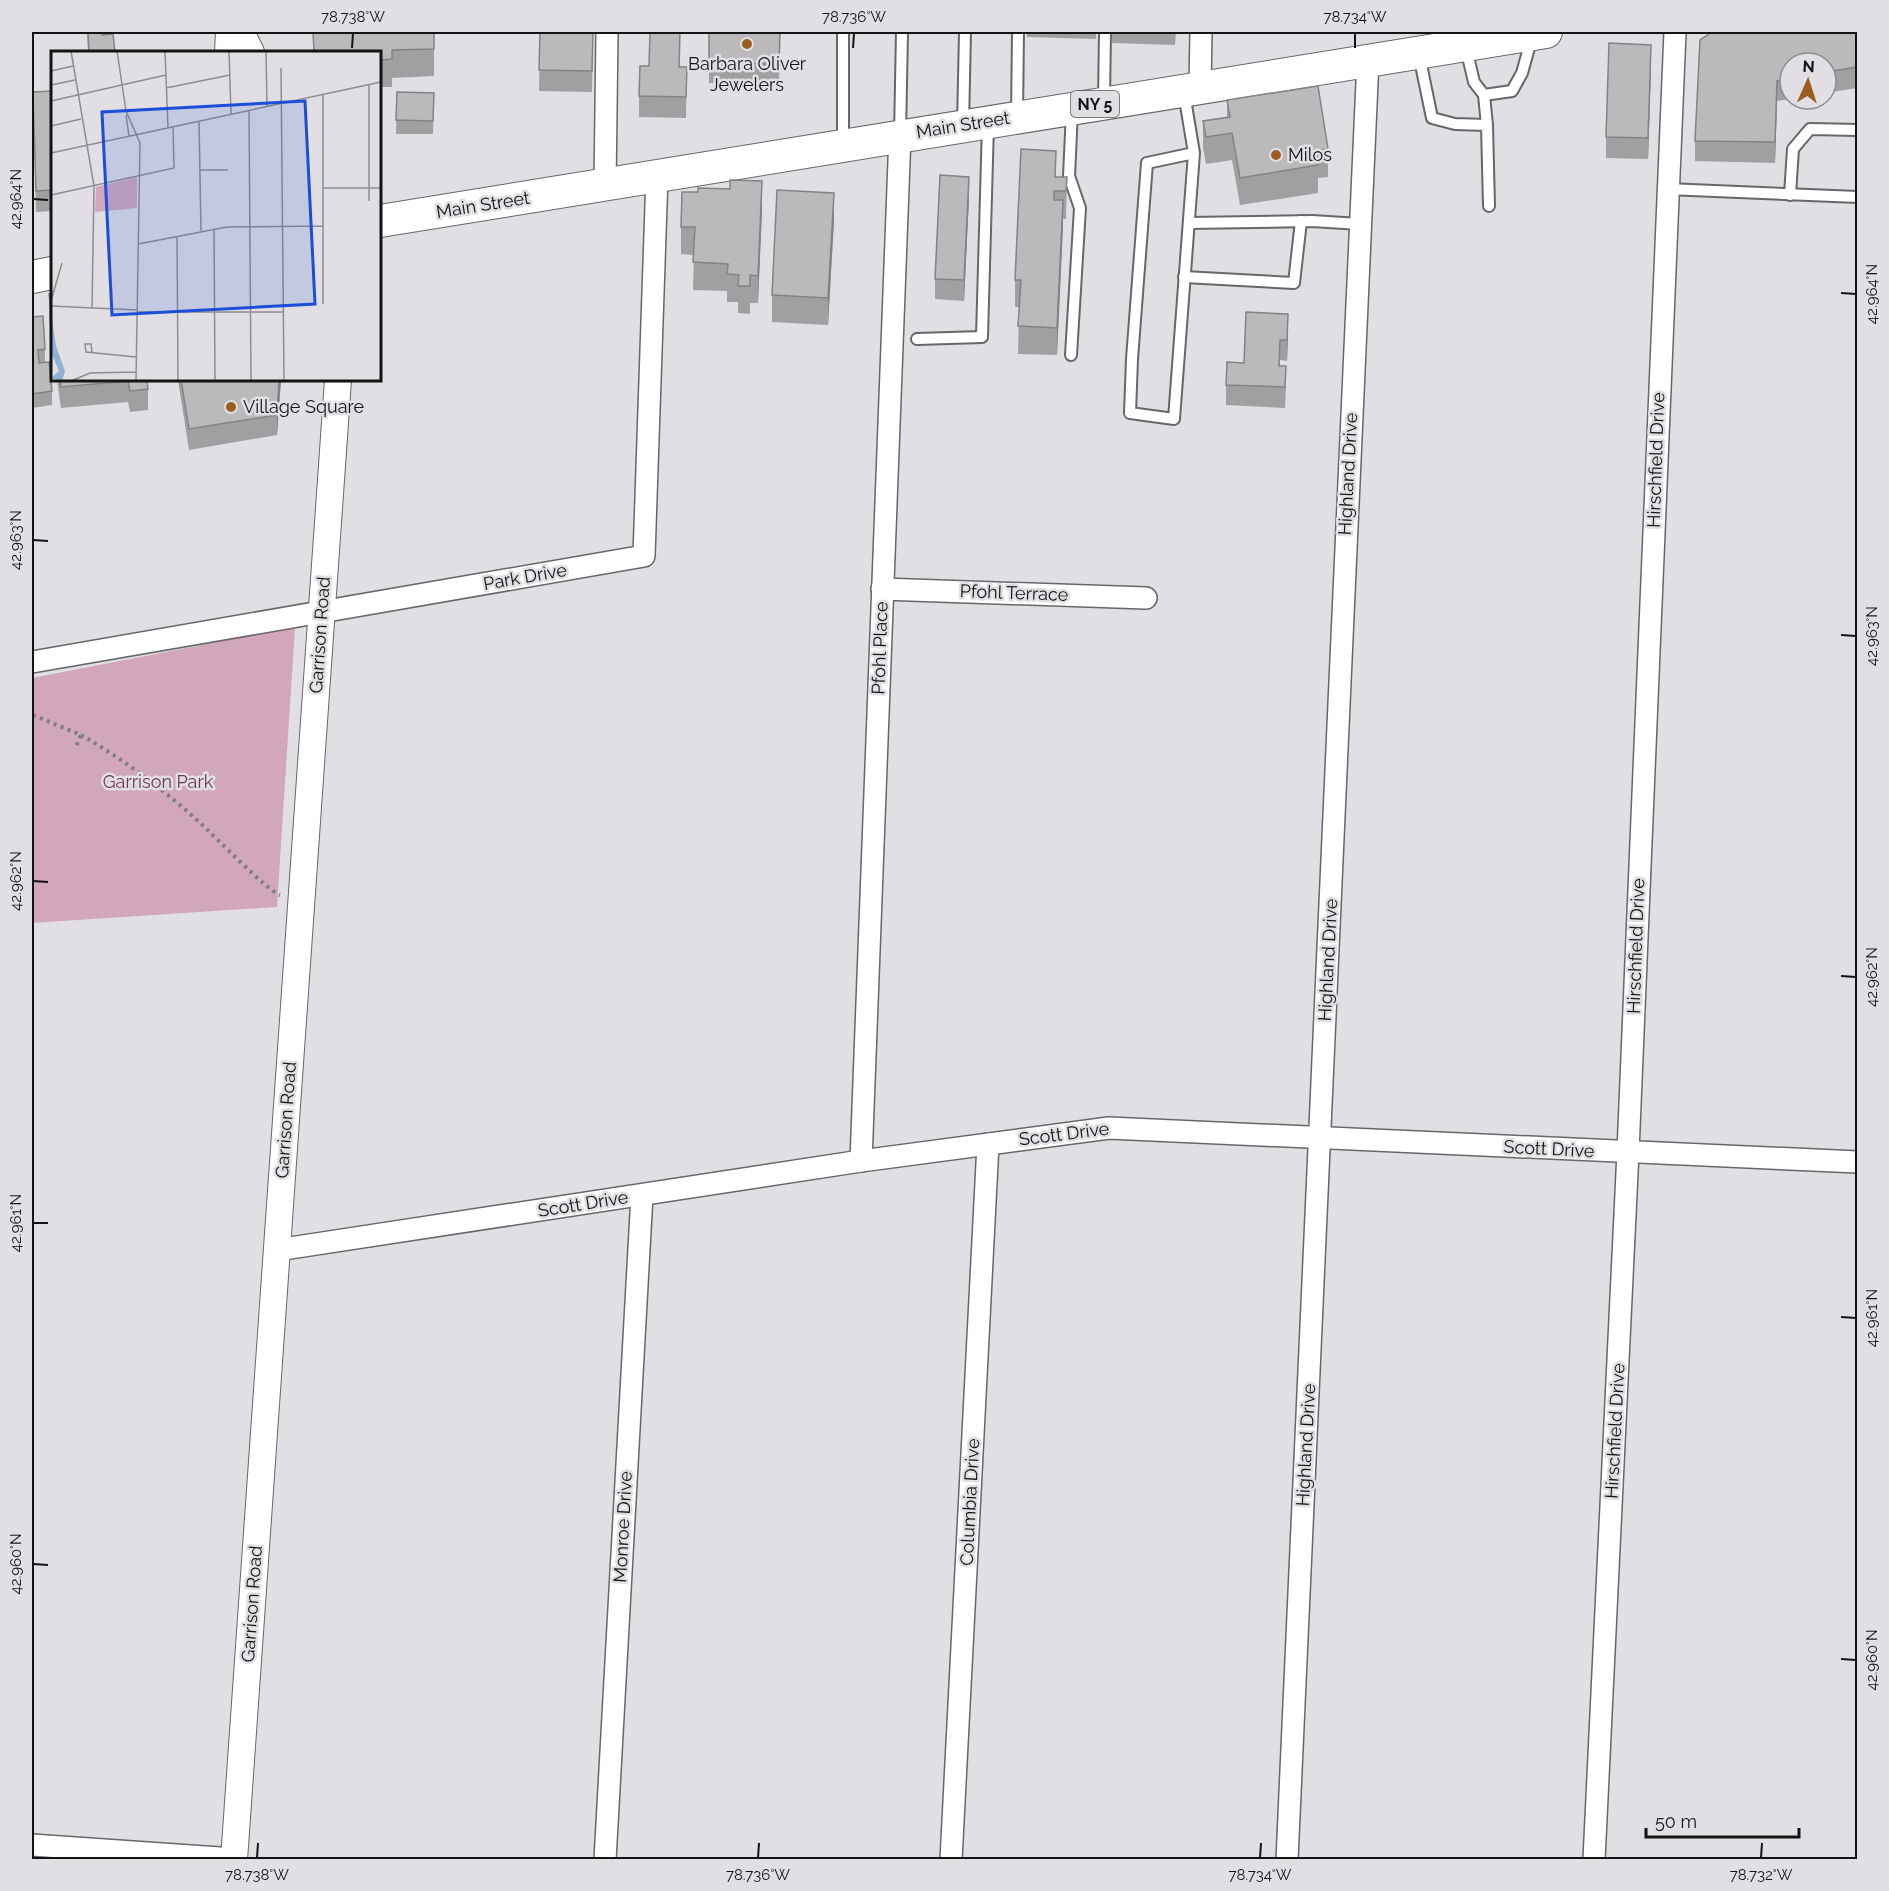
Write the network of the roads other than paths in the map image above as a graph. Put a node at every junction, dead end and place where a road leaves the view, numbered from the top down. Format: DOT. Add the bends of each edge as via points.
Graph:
graph roads {
  1 [pos="228,32"];
  2 [pos="241,32"];
  3 [pos="607,32"];
  4 [pos="843,32"];
  5 [pos="902,32"];
  6 [pos="965,32"];
  7 [pos="1018,32"];
  8 [pos="1105,32"];
  9 [pos="1201,32"];
  10 [pos="1538,32"];
  11 [pos="1675,32"];
  12 [pos="1466,45"];
  13 [pos="228,51"];
  14 [pos="250,51"];
  15 [pos="1418,52"];
  16 [pos="1368,60"];
  17 [pos="1192,88"];
  18 [pos="1484,95"];
  19 [pos="1104,103"];
  20 [pos="1072,107"];
  21 [pos="989,121"];
  22 [pos="1487,125"];
  23 [pos="1857,129"];
  24 [pos="900,135"];
  25 [pos="843,144"];
  26 [pos="1194,153"];
  27 [pos="657,176"];
  28 [pos="605,185"];
  29 [pos="1667,189"];
  30 [pos="1790,195"];
  31 [pos="1857,197"];
  32 [pos="1489,206"];
  33 [pos="381,221"];
  34 [pos="1301,221"];
  35 [pos="1189,223"];
  36 [pos="1360,224"];
  37 [pos="51,273"];
  38 [pos="32,277"];
  39 [pos="1184,278"];
  40 [pos="917,339"];
  41 [pos="1071,355"];
  42 [pos="338,381"];
  43 [pos="882,589"];
  44 [pos="1146,598"];
  45 [pos="322,611"];
  46 [pos="32,662"];
  47 [pos="1320,1138"];
  48 [pos="988,1144"];
  49 [pos="1628,1152"];
  50 [pos="861,1161"];
  51 [pos="1857,1162"];
  52 [pos="642,1195"];
  53 [pos="277,1250"];
  54 [pos="32,1845"];
  55 [pos="234,1859"];
  56 [pos="605,1860"];
  57 [pos="951,1860"];
  58 [pos="1287,1860"];
  59 [pos="1594,1860"];
  1 -- 13 [label="street"];
  2 -- 14 [label="street"];
  3 -- 28 [label="street"];
  4 -- 25 [label="lane"];
  5 -- 24 [label="lane"];
  6 -- 21 [label="lane"];
  7 -- 21 [label="lane"];
  8 -- 19 [label="lane"];
  9 -- 17 [label="street"];
  10 -- 12 [label="main road, Main Street / NY 5"];
  10 -- 18 [label="lane" via="1512,91"];
  11 -- 29 [label="street, Hirschfield Drive"];
  12 -- 15 [label="main road, Main Street / NY 5"];
  12 -- 18 [label="lane" via="1474,82"];
  15 -- 16 [label="main road, Main Street / NY 5"];
  15 -- 22 [label="lane" via="1432,118 1455,124"];
  16 -- 17 [label="main road, Main Street / NY 5"];
  16 -- 36 [label="street, Highland Drive"];
  17 -- 19 [label="main road, Main Street / NY 5"];
  17 -- 26 [label="lane"];
  18 -- 22 [label="lane"];
  19 -- 20 [label="main road, Main Street / NY 5"];
  20 -- 21 [label="main road, Main Street / NY 5"];
  20 -- 41 [label="lane" via="1069,176 1080,208"];
  21 -- 24 [label="main road, Main Street / NY 5"];
  21 -- 40 [label="lane" via="982,337"];
  22 -- 32 [label="lane"];
  23 -- 30 [label="lane" via="1810,129 1792,149"];
  24 -- 25 [label="main road, Main Street / NY 5"];
  24 -- 43 [label="street, Pfohl Place"];
  25 -- 27 [label="main road, Main Street / NY 5"];
  26 -- 35 [label="lane"];
  26 -- 39 [label="lane" via="1147,163 1130,412 1174,419"];
  27 -- 28 [label="main road, Main Street / NY 5"];
  27 -- 45 [label="street, Park Drive" via="644,556"];
  28 -- 33 [label="main road, Main Street / NY 5"];
  29 -- 30 [label="lane"];
  29 -- 49 [label="street, Hirschfield Drive"];
  30 -- 31 [label="lane"];
  34 -- 35 [label="lane"];
  34 -- 36 [label="lane"];
  34 -- 39 [label="lane" via="1294,283"];
  35 -- 39 [label="lane"];
  36 -- 47 [label="street, Highland Drive"];
  37 -- 38 [label="main road"];
  42 -- 45 [label="street, Garrison Road"];
  43 -- 44 [label="street, Pfohl Terrace"];
  43 -- 50 [label="street, Pfohl Place"];
  45 -- 46 [label="street, Park Drive"];
  45 -- 53 [label="street, Garrison Road"];
  47 -- 48 [label="street, Scott Drive" via="1108,1128"];
  47 -- 49 [label="street, Scott Drive"];
  47 -- 58 [label="street, Highland Drive"];
  48 -- 50 [label="street, Scott Drive"];
  48 -- 57 [label="street, Columbia Drive"];
  49 -- 51 [label="street, Scott Drive"];
  49 -- 59 [label="street, Hirschfield Drive"];
  50 -- 52 [label="street, Scott Drive"];
  52 -- 53 [label="street, Scott Drive"];
  52 -- 56 [label="street, Monroe Drive"];
  53 -- 55 [label="street, Garrison Road"];
  54 -- 55 [label="street"];
}
